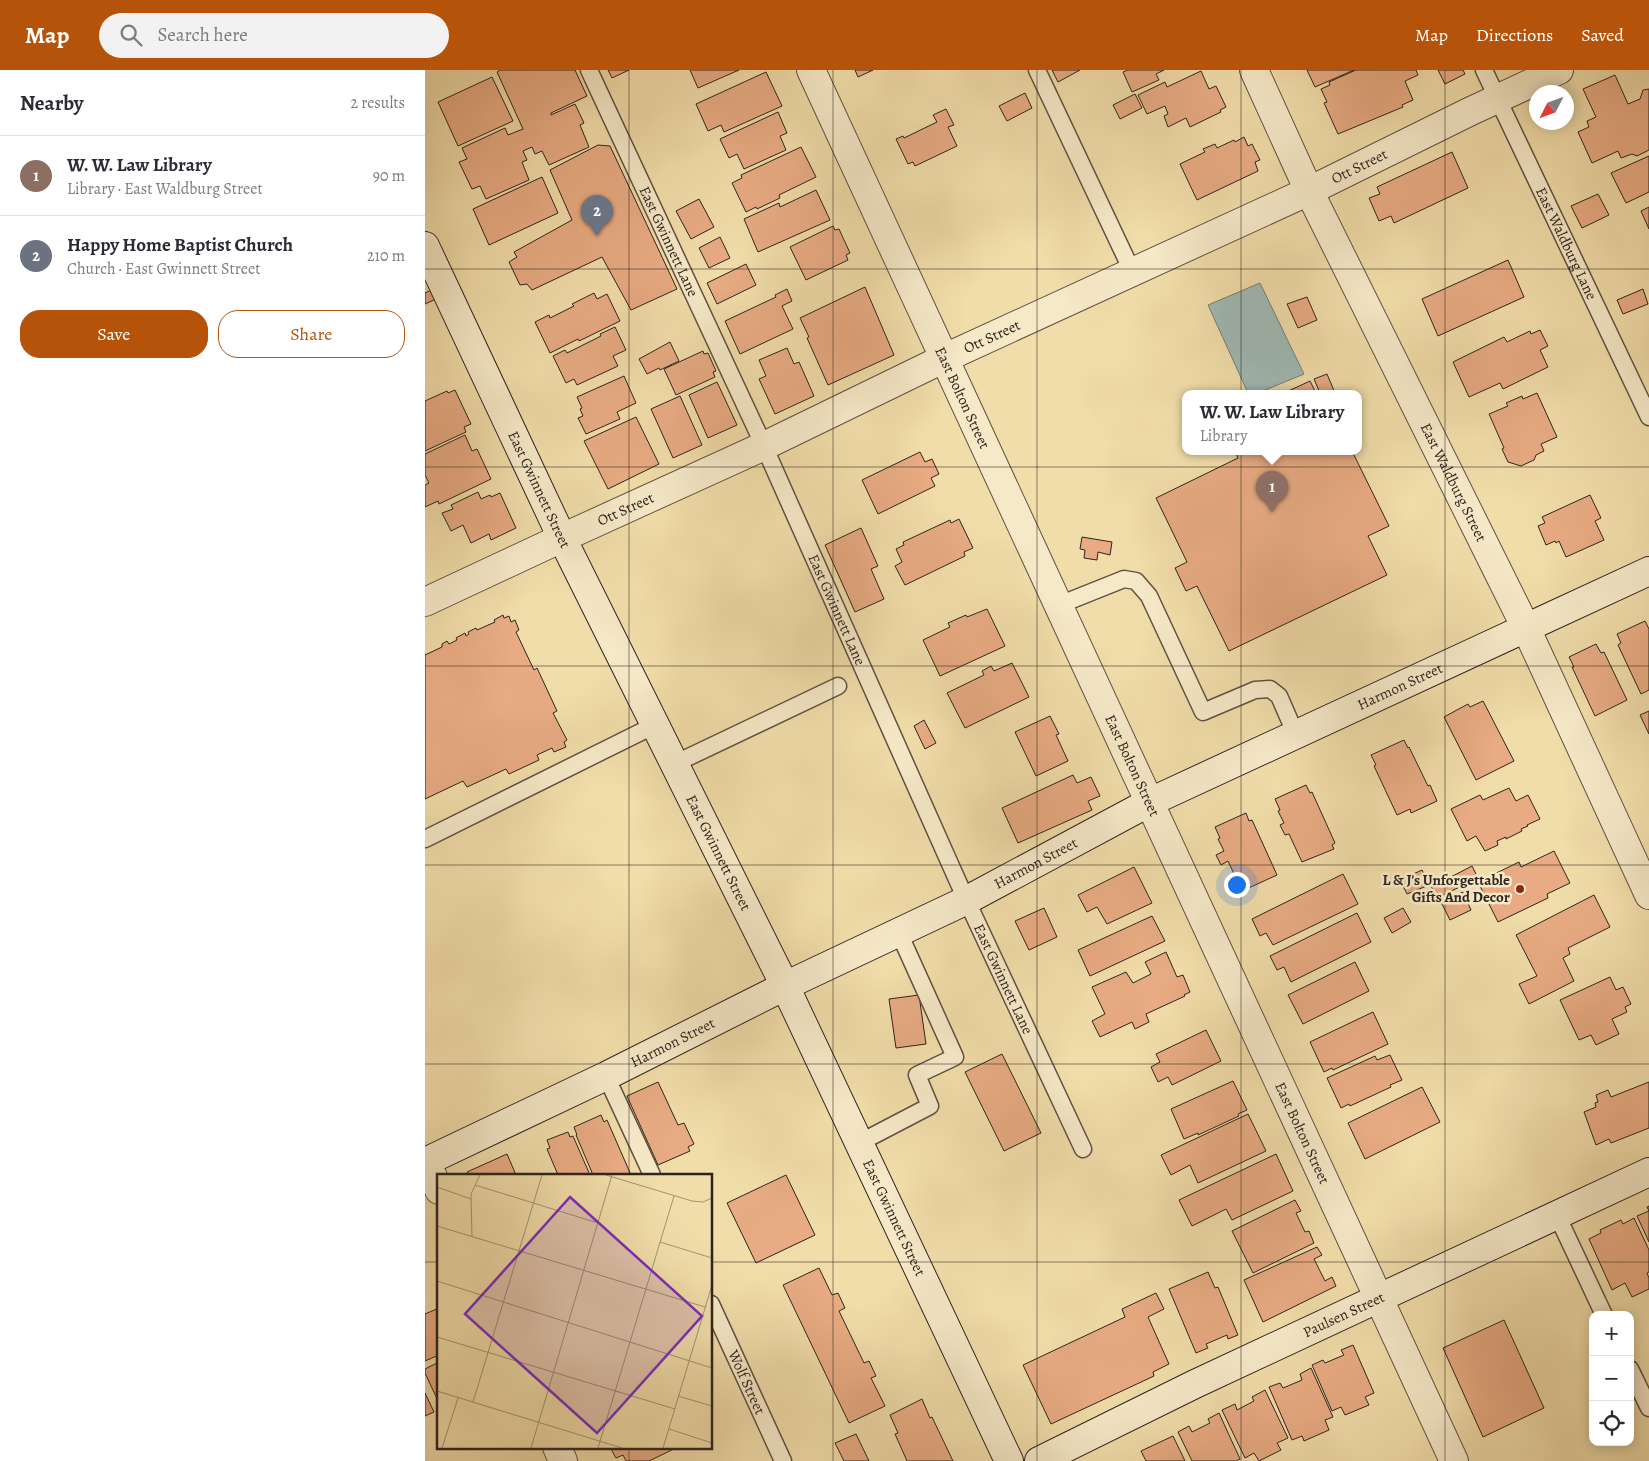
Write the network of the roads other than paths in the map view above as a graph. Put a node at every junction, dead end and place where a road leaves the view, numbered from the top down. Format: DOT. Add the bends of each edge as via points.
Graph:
graph roads {
  1 [pos="589,70"];
  2 [pos="811,70"];
  3 [pos="1037,70"];
  4 [pos="1254,70"];
  5 [pos="1483,70"];
  6 [pos="1559,70"];
  7 [pos="1497,99"];
  8 [pos="1309,190"];
  9 [pos="425,246"];
  10 [pos="1132,271"];
  11 [pos="945,358"];
  12 [pos="1649,417"];
  13 [pos="764,446"];
  14 [pos="562,538"];
  15 [pos="1649,571"];
  16 [pos="425,602"];
  17 [pos="1059,605"];
  18 [pos="1526,628"];
  19 [pos="838,686"];
  20 [pos="655,725"];
  21 [pos="1295,735"];
  22 [pos="674,764"];
  23 [pos="1150,802"];
  24 [pos="425,840"];
  25 [pos="1649,895"];
  26 [pos="967,900"];
  27 [pos="899,933"];
  28 [pos="785,986"];
  29 [pos="606,1076"];
  30 [pos="859,1143"];
  31 [pos="1083,1149"];
  32 [pos="425,1162"];
  33 [pos="1649,1172"];
  34 [pos="652,1174"];
  35 [pos="437,1186"];
  36 [pos="1557,1215"];
  37 [pos="1379,1298"];
  38 [pos="713,1308"];
  39 [pos="1602,1311"];
  40 [pos="1634,1377"];
  41 [pos="1649,1408"];
  42 [pos="557,1448"];
  43 [pos="563,1461"];
  44 [pos="783,1461"];
  45 [pos="1009,1461"];
  46 [pos="1039,1461"];
  47 [pos="1454,1461"];
  1 -- 13 [label="lane, East Gwinnett Lane"];
  2 -- 11 [label="street, East Bolton Street"];
  3 -- 10 [label="lane"];
  4 -- 8 [label="street, East Waldburg Street"];
  5 -- 7 [label="lane, East Waldburg Lane"];
  6 -- 7 [label="street, Ott Street"];
  7 -- 8 [label="street, Ott Street"];
  7 -- 12 [label="lane, East Waldburg Lane"];
  8 -- 10 [label="street, Ott Street"];
  8 -- 18 [label="street, East Waldburg Street"];
  9 -- 14 [label="street, East Gwinnett Street"];
  10 -- 11 [label="street, Ott Street"];
  11 -- 13 [label="street, Ott Street"];
  11 -- 17 [label="street, East Bolton Street"];
  13 -- 14 [label="street, Ott Street"];
  13 -- 26 [label="lane, East Gwinnett Lane"];
  14 -- 16 [label="street, Ott Street"];
  14 -- 20 [label="street, East Gwinnett Street"];
  15 -- 18 [label="street, Harmon Street"];
  17 -- 21 [label="lane" via="1123,579 1136,581 1149,596 1203,712 1255,690 1269,689 1279,696"];
  17 -- 23 [label="street, East Bolton Street"];
  18 -- 21 [label="street, Harmon Street"];
  18 -- 25 [label="street, East Waldburg Street"];
  19 -- 22 [label="lane"];
  20 -- 22 [label="street, East Gwinnett Street"];
  20 -- 24 [label="lane"];
  21 -- 23 [label="street, Harmon Street"];
  22 -- 28 [label="street, East Gwinnett Street"];
  23 -- 26 [label="street, Harmon Street"];
  23 -- 37 [label="street, East Bolton Street"];
  26 -- 27 [label="street, Harmon Street"];
  26 -- 31 [label="lane, East Gwinnett Lane"];
  27 -- 28 [label="street, Harmon Street"];
  27 -- 30 [label="lane" via="955,1057 917,1075 930,1106"];
  28 -- 29 [label="street, Harmon Street"];
  28 -- 30 [label="street, East Gwinnett Street"];
  29 -- 32 [label="street, Harmon Street"];
  29 -- 34 [label="lane"];
  30 -- 45 [label="street, East Gwinnett Street"];
  32 -- 35 [label="street"];
  33 -- 36 [label="street, Paulsen Street"];
  36 -- 37 [label="street, Paulsen Street"];
  36 -- 39 [label="lane"];
  37 -- 46 [label="street, Paulsen Street"];
  37 -- 47 [label="street, East Bolton Street"];
  38 -- 44 [label="lane, Wolf Street"];
  40 -- 41 [label="lane"];
  42 -- 43 [label="street"];
}
